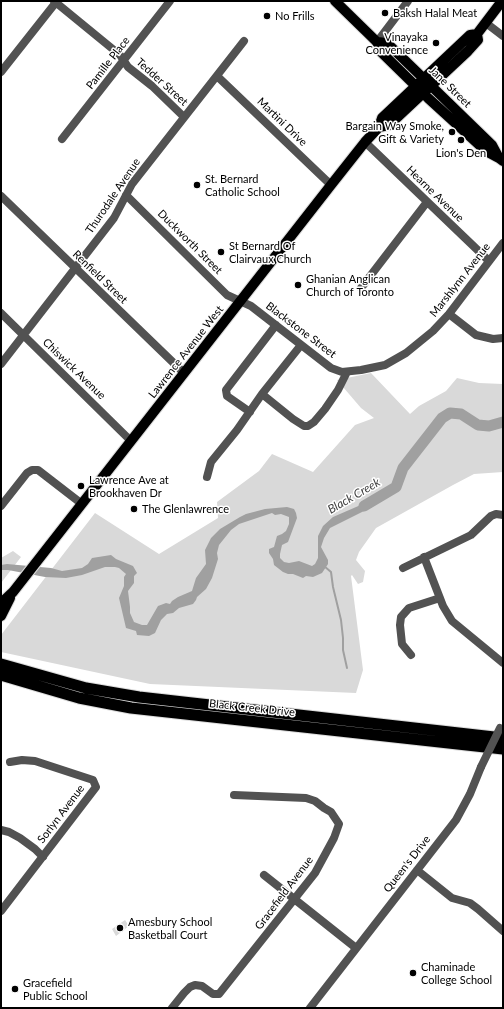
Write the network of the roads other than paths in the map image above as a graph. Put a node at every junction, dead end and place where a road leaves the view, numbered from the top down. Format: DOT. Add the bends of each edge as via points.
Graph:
graph roads {
  1 [pos="55,1"];
  2 [pos="170,1"];
  3 [pos="335,1"];
  4 [pos="408,1"];
  5 [pos="502,1"];
  6 [pos="486,23"];
  7 [pos="477,34"];
  8 [pos="503,36"];
  9 [pos="244,41"];
  10 [pos="377,42"];
  11 [pos="123,61"];
  12 [pos="1,72"];
  13 [pos="217,76"];
  14 [pos="423,78"];
  15 [pos="415,85"];
  16 [pos="431,86"];
  17 [pos="423,93"];
  18 [pos="184,117"];
  19 [pos="379,127"];
  20 [pos="62,139"];
  21 [pos="365,142"];
  22 [pos="501,160"];
  23 [pos="331,185"];
  24 [pos="126,195"];
  25 [pos="1,196"];
  26 [pos="427,202"];
  27 [pos="503,243"];
  28 [pos="489,261"];
  29 [pos="75,268"];
  30 [pos="361,288"];
  31 [pos="240,302"];
  32 [pos="1,313"];
  33 [pos="448,314"];
  34 [pos="276,325"];
  35 [pos="23,335"];
  36 [pos="503,338"];
  37 [pos="301,345"];
  38 [pos="395,360"];
  39 [pos="1,364"];
  40 [pos="347,372"];
  41 [pos="184,373"];
  42 [pos="262,394"];
  43 [pos="250,412"];
  44 [pos="131,441"];
  45 [pos="207,476"];
  46 [pos="82,504"];
  47 [pos="1,506"];
  48 [pos="503,515"];
  49 [pos="424,557"];
  50 [pos="403,568"];
  51 [pos="13,592"];
  52 [pos="440,598"];
  53 [pos="1,603"];
  54 [pos="1,616"];
  55 [pos="411,655"];
  56 [pos="503,663"];
  57 [pos="1,664"];
  58 [pos="1,675"];
  59 [pos="502,729"];
  60 [pos="503,749"];
  61 [pos="10,762"];
  62 [pos="234,795"];
  63 [pos="1,830"];
  64 [pos="43,857"];
  65 [pos="417,870"];
  66 [pos="264,875"];
  67 [pos="295,898"];
  68 [pos="1,911"];
  69 [pos="503,931"];
  70 [pos="356,948"];
  71 [pos="172,1008"];
  72 [pos="310,1008"];
  1 -- 11 [label="street, Tedder Street" via="120,55"];
  1 -- 12 [label="street"];
  2 -- 11 [label="street, Pamille Place"];
  3 -- 10 [label="main road, Jane Street"];
  4 -- 10 [label="street"];
  5 -- 6 [label="main road, Lawrence Avenue West"];
  6 -- 7 [label="main road, Lawrence Avenue West"];
  6 -- 8 [label="street"];
  7 -- 14 [label="main road, Lawrence Avenue West" via="470,35"];
  7 -- 16 [label="main road, Lawrence Avenue West" via="478,40"];
  9 -- 13 [label="street, Thurodale Avenue"];
  10 -- 14 [label="main road, Jane Street" via="387,43"];
  10 -- 15 [label="main road, Jane Street" via="380,50"];
  11 -- 18 [label="street, Tedder Street"];
  11 -- 20 [label="street, Pamille Place"];
  13 -- 18 [label="street, Thurodale Avenue"];
  13 -- 23 [label="street, Martini Drive"];
  14 -- 15 [label="main road, Lawrence Avenue West"];
  14 -- 16 [label="main road, Jane Street"];
  15 -- 17 [label="main road, Jane Street"];
  15 -- 19 [label="main road, Lawrence Avenue West" via="382,118"];
  16 -- 17 [label="main road, Lawrence Avenue West"];
  16 -- 22 [label="main road, Jane Street" via="492,145"];
  17 -- 19 [label="main road, Lawrence Avenue West" via="389,125"];
  17 -- 22 [label="main road, Jane Street" via="486,151"];
  18 -- 24 [label="street, Thurodale Avenue"];
  19 -- 21 [label="main road, Lawrence Avenue West"];
  21 -- 23 [label="main road, Lawrence Avenue West"];
  21 -- 26 [label="street, Hearne Avenue"];
  23 -- 31 [label="main road, Lawrence Avenue West"];
  24 -- 29 [label="street, Thurodale Avenue" via="114,218"];
  24 -- 31 [label="street, Duckworth Street" via="227,295"];
  25 -- 29 [label="street, Renfield Street"];
  26 -- 28 [label="street, Hearne Avenue"];
  26 -- 30 [label="street"];
  27 -- 28 [label="street, Marshlynn Avenue"];
  28 -- 33 [label="street, Marshlynn Avenue"];
  29 -- 35 [label="street, Thurodale Avenue"];
  29 -- 41 [label="street, Renfield Street"];
  31 -- 34 [label="street, Blackstone Street" via="251,306"];
  31 -- 41 [label="main road, Lawrence Avenue West"];
  32 -- 35 [label="street, Chiswick Avenue"];
  33 -- 36 [label="street" via="476,335 493,339"];
  33 -- 38 [label="street, Marshlynn Avenue" via="433,331"];
  34 -- 37 [label="street, Blackstone Street"];
  34 -- 43 [label="street" via="226,390 227,396"];
  35 -- 39 [label="street, Thurodale Avenue"];
  35 -- 44 [label="street, Chiswick Avenue"];
  37 -- 40 [label="street, Blackstone Street" via="331,368"];
  37 -- 42 [label="street"];
  38 -- 40 [label="street, Blackstone Street" via="380,366"];
  40 -- 42 [label="street" via="325,409 308,426 304,426"];
  41 -- 44 [label="main road, Lawrence Avenue West"];
  42 -- 43 [label="street"];
  43 -- 45 [label="street" via="211,462"];
  44 -- 46 [label="main road, Lawrence Avenue West"];
  46 -- 47 [label="street" via="38,470 32,470"];
  46 -- 51 [label="main road, Lawrence Avenue West"];
  48 -- 49 [label="street" via="491,516 471,535"];
  49 -- 50 [label="street"];
  49 -- 52 [label="street"];
  51 -- 53 [label="main road, Lawrence Avenue West"];
  51 -- 54 [label="main road, Lawrence Avenue West"];
  52 -- 55 [label="street" via="409,608 401,617 402,644"];
  52 -- 56 [label="street" via="452,621"];
  57 -- 59 [label="highway, Black Creek Drive" via="86,688 139,697"];
  58 -- 60 [label="highway, Black Creek Drive" via="78,698 130,708"];
  59 -- 65 [label="street, Queen's Drive, bridge" via="481,766 464,808"];
  61 -- 64 [label="street, Sorlyn Avenue" via="33,761 93,780 96,787"];
  62 -- 67 [label="street, Gracefield Avenue" via="306,798 331,812 338,820 334,838 321,864"];
  63 -- 64 [label="street" via="20,838"];
  64 -- 68 [label="street, Sorlyn Avenue"];
  65 -- 69 [label="street" via="452,898 470,903"];
  65 -- 70 [label="street, Queen's Drive"];
  66 -- 67 [label="street"];
  67 -- 70 [label="street"];
  67 -- 71 [label="street, Gracefield Avenue" via="219,994 213,994 202,986 195,985 190,987"];
  70 -- 72 [label="street, Queen's Drive"];
}
